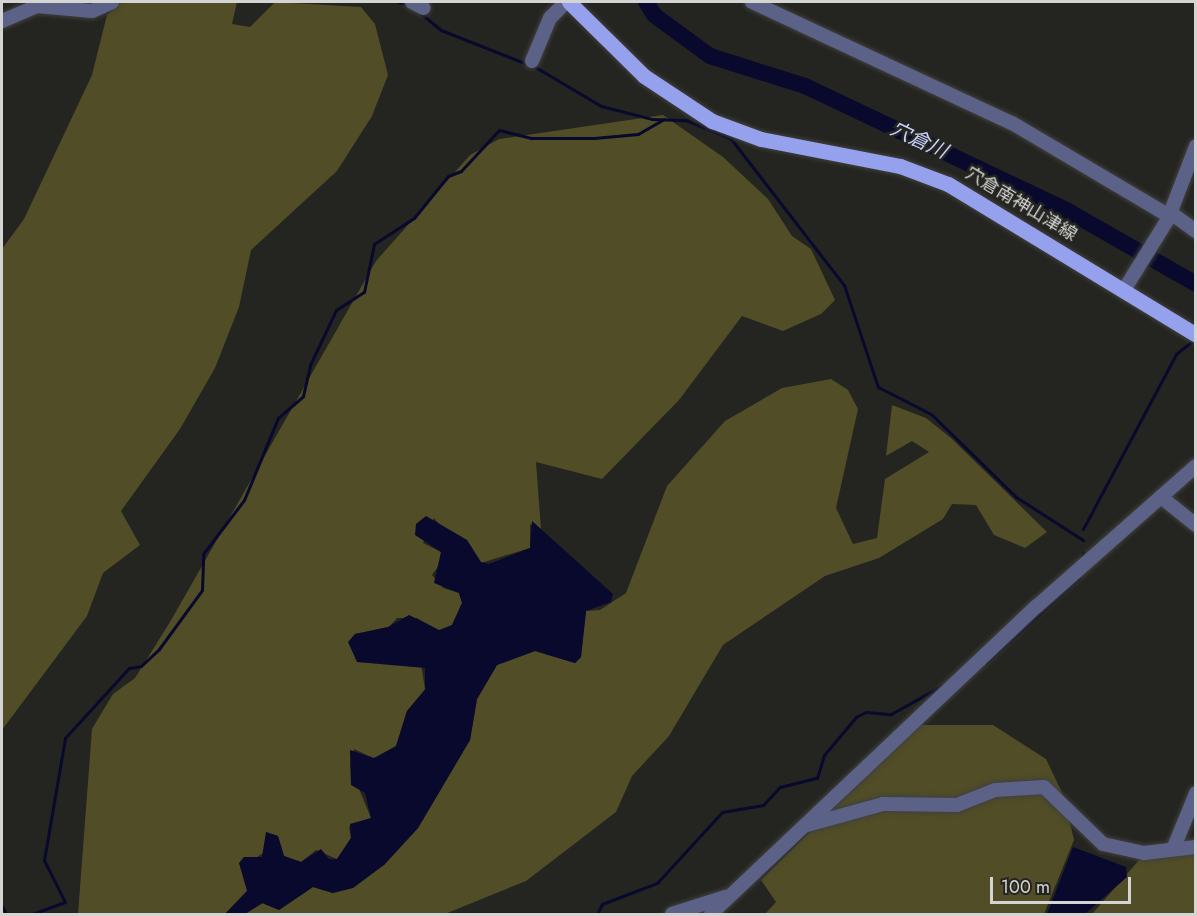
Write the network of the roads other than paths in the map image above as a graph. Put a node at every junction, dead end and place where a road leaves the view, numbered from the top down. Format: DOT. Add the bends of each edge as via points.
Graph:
graph roads {
  1 [pos="112,2"];
  2 [pos="567,2"];
  3 [pos="752,2"];
  4 [pos="2,21"];
  5 [pos="532,61"];
  6 [pos="1196,146"];
  7 [pos="1169,216"];
  8 [pos="1196,231"];
  9 [pos="1126,287"];
  10 [pos="1196,335"];
  11 [pos="1196,466"];
  12 [pos="1161,497"];
  13 [pos="1196,525"];
  14 [pos="1196,793"];
  15 [pos="802,826"];
  16 [pos="1174,847"];
  17 [pos="1196,847"];
  18 [pos="725,897"];
  19 [pos="672,915"];
  20 [pos="711,915"];
  1 -- 4 [label="street" via="97,11 37,6"];
  2 -- 5 [label="street" via="550,18"];
  2 -- 9 [label="main road, 穴倉南神山津線" via="644,76 712,121 761,139 933,177 980,200"];
  3 -- 7 [label="street" via="1022,128"];
  6 -- 7 [label="street"];
  7 -- 8 [label="street"];
  7 -- 9 [label="street"];
  9 -- 10 [label="main road, 穴倉南神山津線"];
  11 -- 12 [label="street"];
  12 -- 13 [label="street"];
  12 -- 15 [label="street"];
  14 -- 16 [label="street"];
  15 -- 16 [label="street" via="883,804 957,805 995,790 1044,787 1103,843 1144,853"];
  15 -- 18 [label="street"];
  16 -- 17 [label="street"];
  18 -- 19 [label="street"];
  18 -- 20 [label="street"];
}
